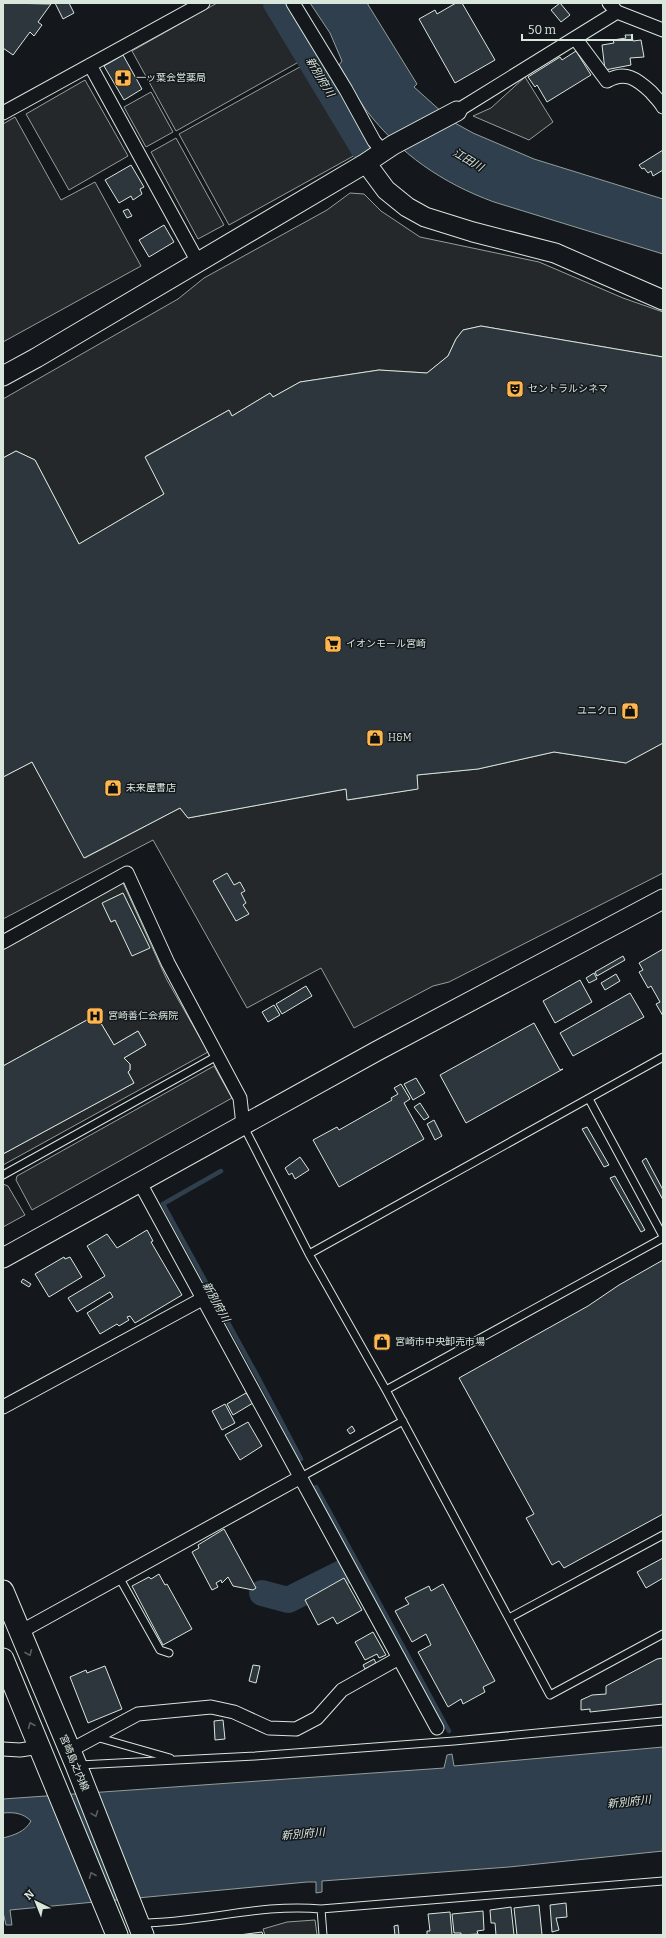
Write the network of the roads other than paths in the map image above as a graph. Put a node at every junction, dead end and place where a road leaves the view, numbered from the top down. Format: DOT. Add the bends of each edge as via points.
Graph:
graph roads {
  1 [pos="204,3"];
  2 [pos="293,3"];
  3 [pos="613,7"];
  4 [pos="663,30"];
  5 [pos="575,38"];
  6 [pos="90,65"];
  7 [pos="663,107"];
  8 [pos="457,111"];
  9 [pos="3,113"];
  10 [pos="388,149"];
  11 [pos="366,163"];
  12 [pos="198,262"];
  13 [pos="663,300"];
  14 [pos="3,376"];
  15 [pos="663,899"];
  16 [pos="3,942"];
  17 [pos="217,1056"];
  18 [pos="663,1058"];
  19 [pos="589,1099"];
  20 [pos="243,1126"];
  21 [pos="3,1174"];
  22 [pos="140,1182"];
  23 [pos="663,1237"];
  24 [pos="310,1254"];
  25 [pos="3,1258"];
  26 [pos="204,1298"];
  27 [pos="386,1390"];
  28 [pos="3,1407"];
  29 [pos="403,1421"];
  30 [pos="301,1477"];
  31 [pos="663,1535"];
  32 [pos="119,1577"];
  33 [pos="3,1591"];
  34 [pos="509,1618"];
  35 [pos="20,1632"];
  36 [pos="663,1634"];
  37 [pos="169,1653"];
  38 [pos="399,1658"];
  39 [pos="3,1659"];
  40 [pos="663,1721"];
  41 [pos="437,1728"];
  42 [pos="96,1737"];
  43 [pos="40,1748"];
  44 [pos="3,1749"];
  45 [pos="72,1758"];
  46 [pos="172,1759"];
  47 [pos="663,1881"];
  48 [pos="321,1909"];
  49 [pos="137,1921"];
  50 [pos="117,1935"];
  51 [pos="323,1935"];
  1 -- 6 [label="street"];
  2 -- 10 [label="street" via="374,141"];
  3 -- 4 [label="street"];
  3 -- 5 [label="street"];
  5 -- 7 [label="street" via="607,81 619,76 633,77"];
  5 -- 8 [label="street"];
  6 -- 9 [label="street"];
  6 -- 12 [label="street"];
  8 -- 10 [label="street"];
  10 -- 11 [label="street"];
  11 -- 12 [label="street"];
  11 -- 13 [label="street" via="386,190 407,207 425,217 555,253"];
  12 -- 14 [label="street"];
  15 -- 20 [label="street" via="383,1047"];
  16 -- 17 [label="street" via="127,873 168,963"];
  17 -- 20 [label="street" via="240,1098"];
  17 -- 21 [label="lane"];
  18 -- 19 [label="lane"];
  19 -- 23 [label="lane"];
  19 -- 24 [label="lane"];
  20 -- 22 [label="street"];
  20 -- 24 [label="lane"];
  22 -- 25 [label="street"];
  22 -- 26 [label="street"];
  23 -- 27 [label="lane"];
  24 -- 27 [label="lane"];
  26 -- 28 [label="street"];
  26 -- 30 [label="street"];
  27 -- 29 [label="lane"];
  29 -- 30 [label="lane"];
  29 -- 34 [label="lane"];
  30 -- 32 [label="street"];
  30 -- 38 [label="street"];
  31 -- 34 [label="lane"];
  32 -- 35 [label="street"];
  32 -- 37 [label="lane" via="160,1650"];
  33 -- 35 [label="main road, 宮崎島之内線"];
  34 -- 36 [label="lane" via="550,1695"];
  35 -- 45 [label="main road, 宮崎島之内線, one-way"];
  38 -- 41 [label="street"];
  38 -- 42 [label="street" via="342,1690 317,1718 296,1729 270,1728 234,1712 211,1707 138,1714"];
  43 -- 39 [label="main road, one-way"];
  40 -- 46 [label="lane" via="454,1741 256,1756"];
  42 -- 45 [label="street"];
  42 -- 46 [label="lane"];
  43 -- 44 [label="street"];
  50 -- 43 [label="main road, one-way"];
  45 -- 46 [label="lane"];
  45 -- 49 [label="main road, 宮崎島之内線, one-way"];
  47 -- 48 [label="lane"];
  48 -- 49 [label="lane" via="301,1907 230,1913 160,1923"];
  48 -- 51 [label="lane"];
}
